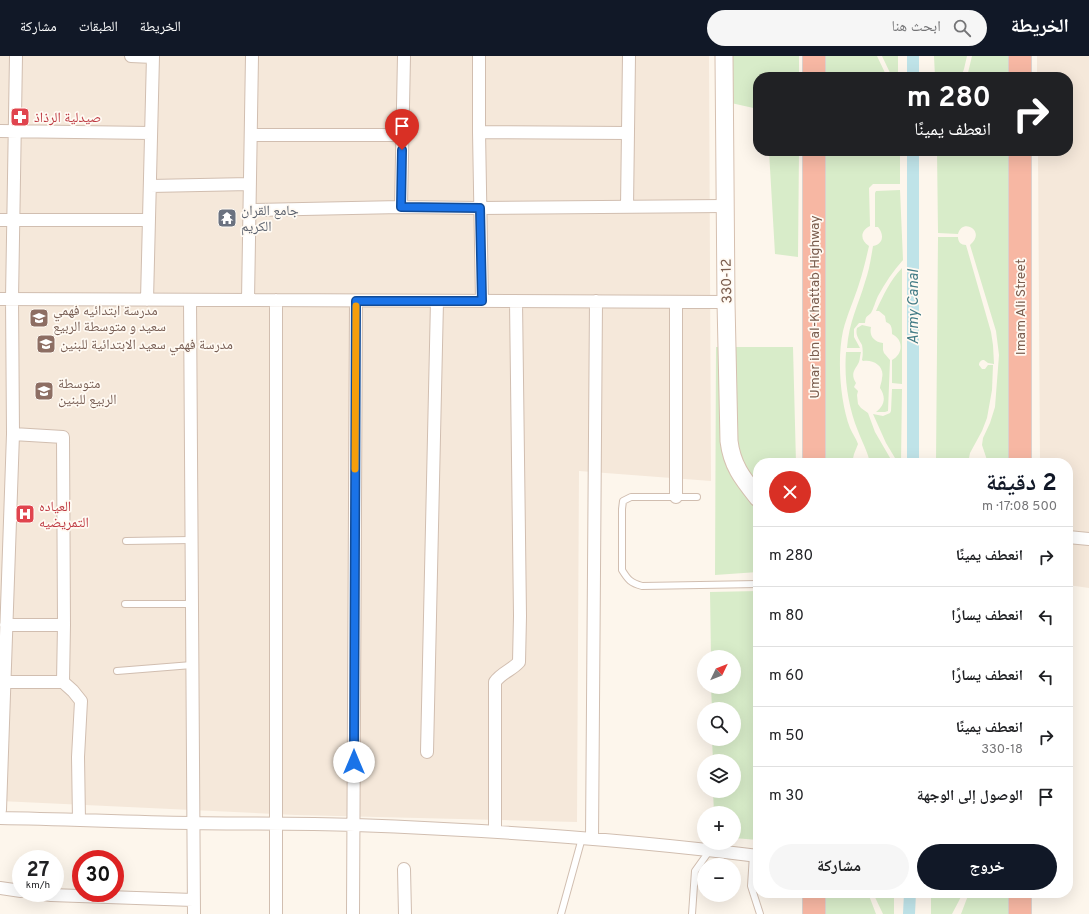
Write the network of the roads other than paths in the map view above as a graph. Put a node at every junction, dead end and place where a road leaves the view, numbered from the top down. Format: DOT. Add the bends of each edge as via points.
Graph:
graph roads {
  1 [pos="16,56"];
  2 [pos="130,56"];
  3 [pos="153,56"];
  4 [pos="252,56"];
  5 [pos="404,56"];
  6 [pos="479,56"];
  7 [pos="629,56"];
  8 [pos="724,56"];
  9 [pos="814,56"];
  10 [pos="1020,56"];
  11 [pos="814,72"];
  12 [pos="1020,72"];
  13 [pos="0,131"];
  14 [pos="15,131"];
  15 [pos="479,132"];
  16 [pos="151,133"];
  17 [pos="628,133"];
  18 [pos="251,135"];
  19 [pos="402,135"];
  20 [pos="814,156"];
  21 [pos="1020,156"];
  22 [pos="250,184"];
  23 [pos="150,186"];
  24 [pos="627,206"];
  25 [pos="725,206"];
  26 [pos="401,207"];
  27 [pos="480,208"];
  28 [pos="250,210"];
  29 [pos="0,220"];
  30 [pos="13,220"];
  31 [pos="149,220"];
  32 [pos="0,299"];
  33 [pos="12,299"];
  34 [pos="147,300"];
  35 [pos="190,300"];
  36 [pos="248,300"];
  37 [pos="276,300"];
  38 [pos="356,301"];
  39 [pos="437,301"];
  40 [pos="482,301"];
  41 [pos="516,301"];
  42 [pos="596,301"];
  43 [pos="676,302"];
  44 [pos="726,302"];
  45 [pos="13,434"];
  46 [pos="814,458"];
  47 [pos="1020,458"];
  48 [pos="753,492"];
  49 [pos="676,497"];
  50 [pos="697,497"];
  51 [pos="1073,537"];
  52 [pos="1089,539"];
  53 [pos="191,540"];
  54 [pos="126,542"];
  55 [pos="5,546"];
  56 [pos="753,584"];
  57 [pos="126,604"];
  58 [pos="191,604"];
  59 [pos="6,625"];
  60 [pos="64,625"];
  61 [pos="192,665"];
  62 [pos="117,671"];
  63 [pos="4,682"];
  64 [pos="62,682"];
  65 [pos="427,752"];
  66 [pos="0,810"];
  67 [pos="0,818"];
  68 [pos="79,820"];
  69 [pos="193,823"];
  70 [pos="276,824"];
  71 [pos="354,825"];
  72 [pos="495,832"];
  73 [pos="587,839"];
  74 [pos="697,849"];
  75 [pos="710,850"];
  76 [pos="753,856"];
  77 [pos="404,869"];
  78 [pos="753,871"];
  79 [pos="0,888"];
  80 [pos="12,890"];
  81 [pos="753,892"];
  82 [pos="64,895"];
  83 [pos="755,898"];
  84 [pos="814,898"];
  85 [pos="193,900"];
  86 [pos="194,914"];
  87 [pos="276,914"];
  88 [pos="354,914"];
  89 [pos="406,914"];
  90 [pos="561,914"];
  91 [pos="692,914"];
  92 [pos="760,914"];
  93 [pos="814,914"];
  1 -- 14 [label="street"];
  2 -- 3 [label="street"];
  3 -- 16 [label="street"];
  4 -- 18 [label="street"];
  5 -- 19 [label="street"];
  6 -- 15 [label="street"];
  7 -- 17 [label="street"];
  8 -- 25 [label="street, 330-12"];
  9 -- 11 [label="highway"];
  10 -- 12 [label="highway"];
  13 -- 14 [label="street"];
  14 -- 16 [label="street"];
  14 -- 30 [label="street"];
  15 -- 17 [label="street"];
  15 -- 27 [label="street"];
  16 -- 23 [label="street"];
  17 -- 24 [label="street"];
  18 -- 19 [label="street"];
  18 -- 22 [label="street"];
  19 -- 26 [label="street"];
  20 -- 46 [label="highway, Umar ibn al-Khattab Highway"];
  21 -- 47 [label="highway, Imam Ali Street"];
  22 -- 23 [label="street"];
  22 -- 28 [label="street"];
  23 -- 31 [label="street"];
  24 -- 25 [label="street"];
  24 -- 27 [label="street"];
  25 -- 44 [label="street, 330-12"];
  26 -- 27 [label="street"];
  26 -- 28 [label="street"];
  27 -- 40 [label="street"];
  28 -- 36 [label="street"];
  29 -- 30 [label="street"];
  30 -- 31 [label="street"];
  30 -- 33 [label="street"];
  31 -- 34 [label="street"];
  32 -- 33 [label="street"];
  33 -- 34 [label="street"];
  33 -- 45 [label="street"];
  34 -- 35 [label="street"];
  35 -- 36 [label="street"];
  35 -- 53 [label="street"];
  36 -- 37 [label="street"];
  37 -- 38 [label="street"];
  37 -- 70 [label="street"];
  38 -- 39 [label="street"];
  38 -- 71 [label="street"];
  39 -- 40 [label="street"];
  39 -- 65 [label="street"];
  40 -- 41 [label="street"];
  41 -- 42 [label="street"];
  41 -- 72 [label="street" via="519,662 495,682"];
  42 -- 43 [label="street"];
  42 -- 73 [label="street"];
  43 -- 44 [label="street"];
  43 -- 49 [label="street"];
  44 -- 48 [label="street, 330-12" via="730,449 738,471"];
  45 -- 55 [label="street"];
  45 -- 60 [label="street" via="63,437"];
  49 -- 50 [label="lane"];
  49 -- 56 [label="lane" via="631,497 623,501 622,570 626,577 632,583 642,586"];
  51 -- 52 [label="street"];
  53 -- 54 [label="lane"];
  53 -- 58 [label="street"];
  55 -- 59 [label="street"];
  57 -- 58 [label="lane"];
  58 -- 61 [label="street"];
  59 -- 60 [label="street"];
  59 -- 63 [label="street"];
  60 -- 64 [label="street"];
  61 -- 62 [label="lane"];
  61 -- 69 [label="street"];
  63 -- 64 [label="street"];
  63 -- 66 [label="street"];
  64 -- 68 [label="street" via="80,701"];
  67 -- 68 [label="street"];
  68 -- 69 [label="street"];
  69 -- 70 [label="street"];
  69 -- 85 [label="street"];
  70 -- 71 [label="street"];
  70 -- 87 [label="street"];
  71 -- 72 [label="street"];
  71 -- 88 [label="street"];
  72 -- 73 [label="street"];
  73 -- 74 [label="street"];
  73 -- 90 [label="lane"];
  75 -- 76 [label="street"];
  75 -- 91 [label="lane" via="695,871"];
  77 -- 89 [label="street"];
  78 -- 81 [label="lane"];
  79 -- 80 [label="street"];
  82 -- 85 [label="street"];
  83 -- 92 [label="lane"];
  84 -- 93 [label="highway"];
  85 -- 86 [label="street"];
}
